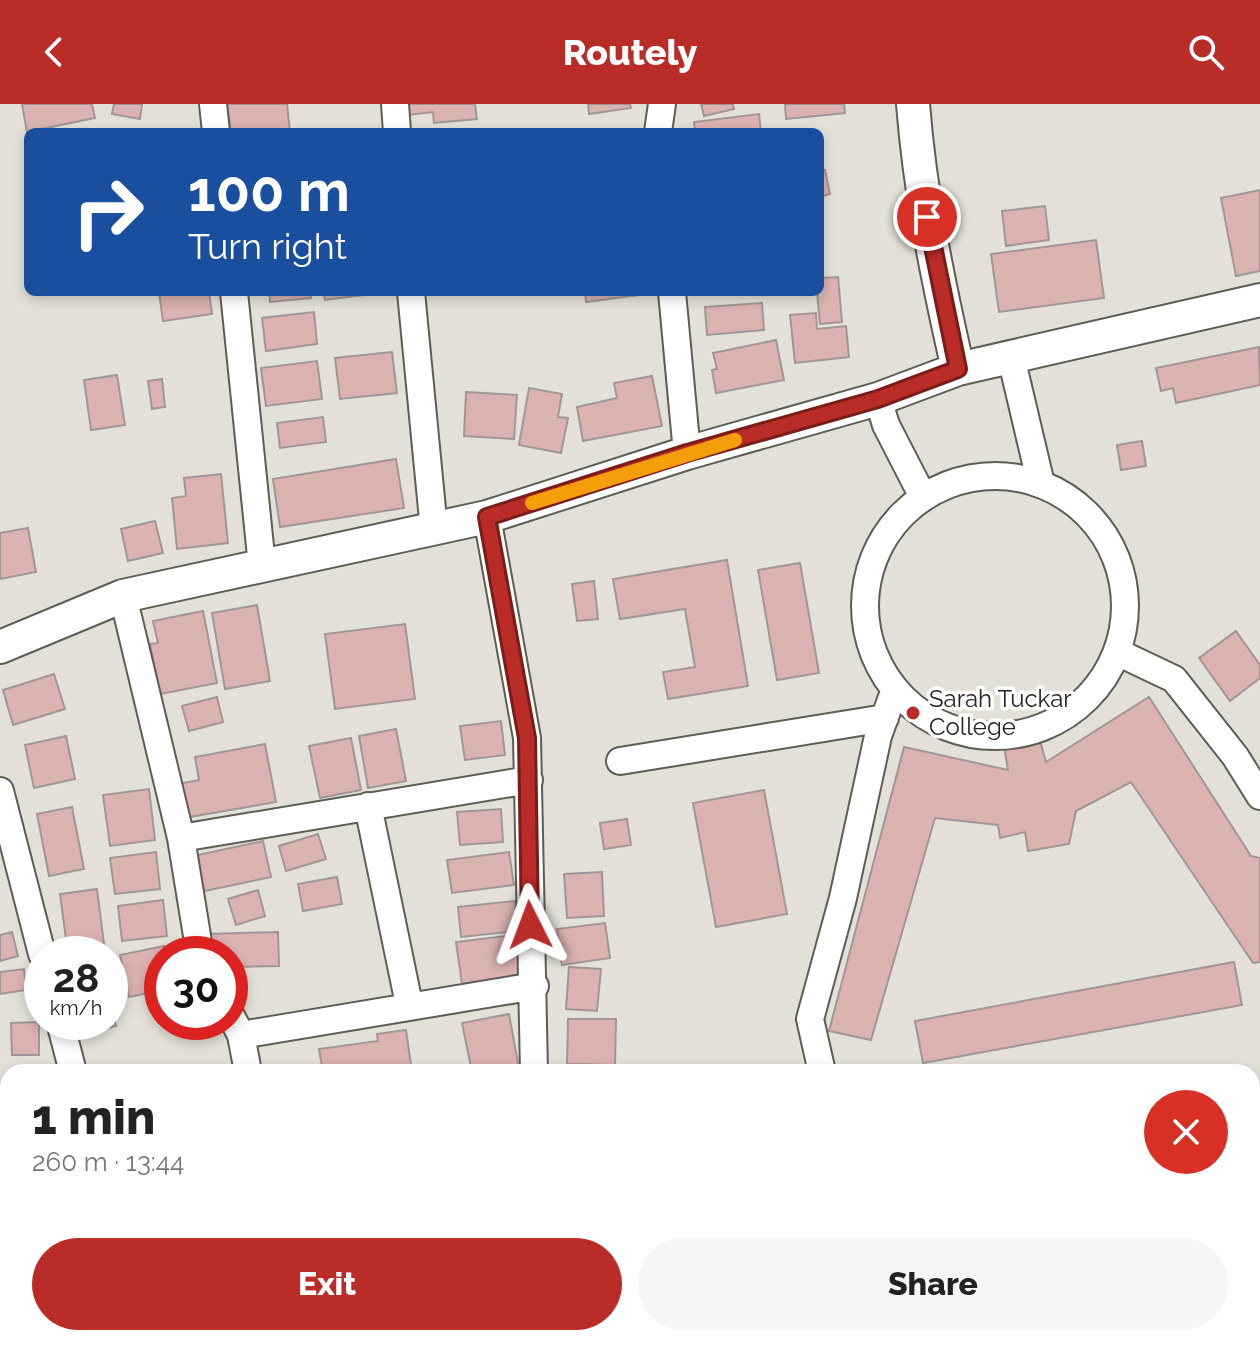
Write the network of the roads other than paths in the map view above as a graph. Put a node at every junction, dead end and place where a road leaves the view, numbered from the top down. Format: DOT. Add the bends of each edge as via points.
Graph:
graph roads {
  1 [pos="213,104"];
  2 [pos="395,104"];
  3 [pos="662,104"];
  4 [pos="913,104"];
  5 [pos="216,128"];
  6 [pos="397,128"];
  7 [pos="659,128"];
  8 [pos="234,296"];
  9 [pos="411,296"];
  10 [pos="672,296"];
  11 [pos="1260,300"];
  12 [pos="1011,357"];
  13 [pos="958,369"];
  14 [pos="878,399"];
  15 [pos="687,453"];
  16 [pos="1041,484"];
  17 [pos="923,497"];
  18 [pos="487,517"];
  19 [pos="434,530"];
  20 [pos="262,566"];
  21 [pos="123,596"];
  22 [pos="0,647"];
  23 [pos="1117,652"];
  24 [pos="895,689"];
  25 [pos="885,718"];
  26 [pos="620,761"];
  27 [pos="529,780"];
  28 [pos="0,791"];
  29 [pos="1260,796"];
  30 [pos="368,806"];
  31 [pos="181,838"];
  32 [pos="37,936"];
  33 [pos="197,936"];
  34 [pos="535,986"];
  35 [pos="409,1004"];
  36 [pos="248,1024"];
  37 [pos="65,1040"];
  38 [pos="240,1040"];
  39 [pos="71,1064"];
  40 [pos="246,1064"];
  41 [pos="534,1064"];
  42 [pos="820,1064"];
  1 -- 5 [label="street"];
  2 -- 6 [label="street"];
  3 -- 7 [label="street"];
  4 -- 13 [label="street" via="917,162"];
  8 -- 20 [label="street"];
  9 -- 19 [label="street"];
  10 -- 15 [label="street"];
  11 -- 12 [label="street"];
  12 -- 13 [label="street"];
  12 -- 16 [label="street"];
  13 -- 14 [label="street"];
  14 -- 15 [label="street"];
  14 -- 17 [label="street"];
  15 -- 18 [label="street"];
  16 -- 17 [label="street" via="997,476 974,478"];
  16 -- 23 [label="street" via="1080,507 1108,542 1124,596"];
  17 -- 24 [label="street" via="884,539 868,582 867,627"];
  18 -- 19 [label="street"];
  18 -- 27 [label="street" via="527,738"];
  19 -- 20 [label="street"];
  20 -- 21 [label="street"];
  21 -- 22 [label="street"];
  21 -- 31 [label="street"];
  23 -- 24 [label="street" via="1094,691 1077,707 1059,720 1017,734 983,735 950,728 920,712"];
  23 -- 29 [label="street" via="1174,679"];
  24 -- 25 [label="street"];
  25 -- 26 [label="street"];
  25 -- 42 [label="street" via="810,1019"];
  27 -- 30 [label="street"];
  27 -- 34 [label="street" via="528,894"];
  28 -- 32 [label="street"];
  30 -- 31 [label="street"];
  30 -- 35 [label="street"];
  31 -- 33 [label="street"];
  34 -- 35 [label="street"];
  34 -- 41 [label="street"];
  35 -- 36 [label="street"];
  37 -- 39 [label="street"];
  38 -- 40 [label="street"];
}
